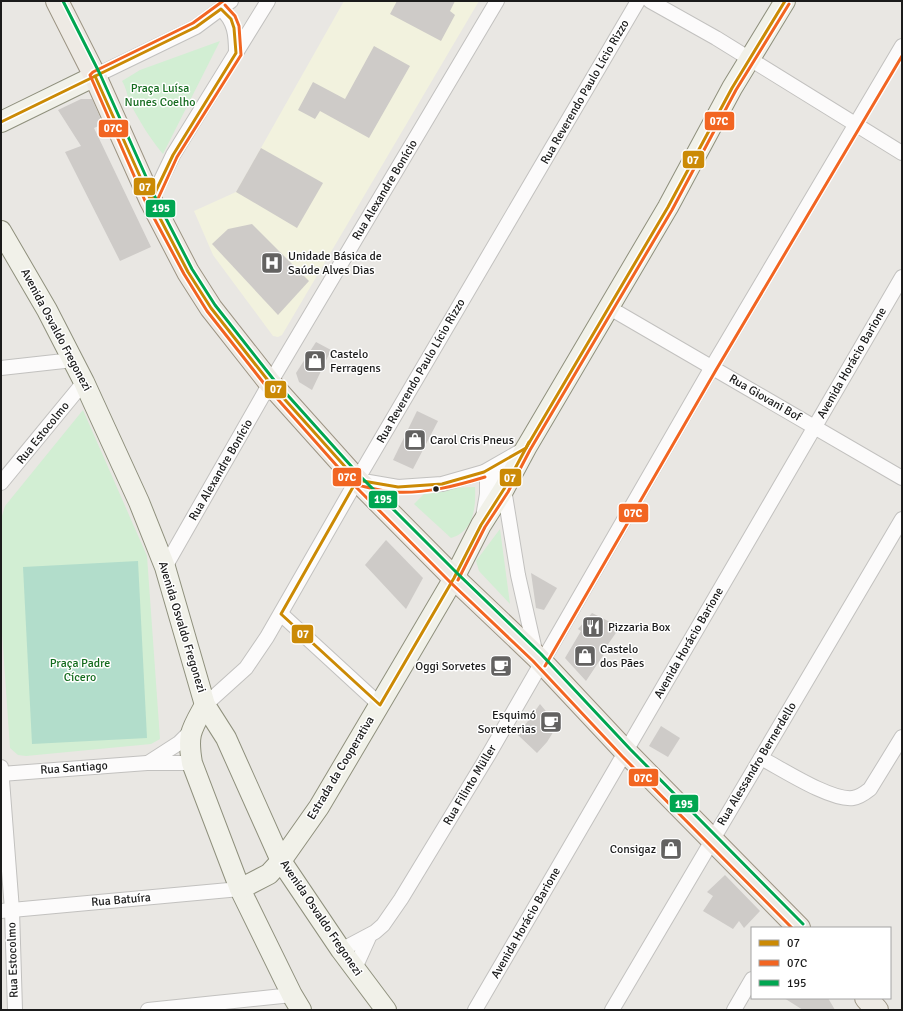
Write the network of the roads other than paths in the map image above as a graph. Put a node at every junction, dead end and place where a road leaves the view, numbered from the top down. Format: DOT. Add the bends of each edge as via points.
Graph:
graph roads {
  1 [pos="57,1"];
  2 [pos="268,1"];
  3 [pos="497,1"];
  4 [pos="638,1"];
  5 [pos="650,1"];
  6 [pos="785,1"];
  7 [pos="226,5"];
  8 [pos="902,46"];
  9 [pos="236,53"];
  10 [pos="750,60"];
  11 [pos="95,76"];
  12 [pos="1,122"];
  13 [pos="856,126"];
  14 [pos="902,154"];
  15 [pos="151,201"];
  16 [pos="1,231"];
  17 [pos="902,276"];
  18 [pos="608,307"];
  19 [pos="73,360"];
  20 [pos="712,367"];
  21 [pos="1,368"];
  22 [pos="84,382"];
  23 [pos="270,383"];
  24 [pos="815,427"];
  25 [pos="526,448"];
  26 [pos="485,473"];
  27 [pos="902,478"];
  28 [pos="357,480"];
  29 [pos="1,483"];
  30 [pos="504,489"];
  31 [pos="902,519"];
  32 [pos="481,525"];
  33 [pos="165,567"];
  34 [pos="454,578"];
  35 [pos="280,614"];
  36 [pos="539,660"];
  37 [pos="205,705"];
  38 [pos="380,705"];
  39 [pos="191,731"];
  40 [pos="902,737"];
  41 [pos="626,752"];
  42 [pos="761,758"];
  43 [pos="192,763"];
  44 [pos="147,764"];
  45 [pos="1,772"];
  46 [pos="712,840"];
  47 [pos="281,861"];
  48 [pos="240,889"];
  49 [pos="6,911"];
  50 [pos="790,924"];
  51 [pos="369,937"];
  52 [pos="341,950"];
  53 [pos="355,968"];
  54 [pos="751,981"];
  55 [pos="865,999"];
  56 [pos="867,999"];
  57 [pos="297,1002"];
  58 [pos="15,1010"];
  59 [pos="148,1010"];
  60 [pos="386,1010"];
  61 [pos="475,1010"];
  62 [pos="612,1010"];
  63 [pos="734,1010"];
  64 [pos="859,1010"];
  65 [pos="877,1010"];
  1 -- 11 [label="main road"];
  2 -- 9 [label="street"];
  3 -- 23 [label="street, Rua Alexandre Bonício"];
  4 -- 28 [label="street, Rua Reverendo Paulo Lício Rizzo"];
  5 -- 10 [label="street"];
  6 -- 10 [label="street, Estrada da Cooperativa"];
  7 -- 9 [label="street" via="234,28"];
  7 -- 11 [label="street" via="196,27"];
  8 -- 13 [label="street, Rua Filinto Müller"];
  9 -- 15 [label="street" via="173,155"];
  10 -- 13 [label="street"];
  10 -- 18 [label="street, Estrada da Cooperativa" via="732,88 668,207"];
  11 -- 12 [label="street"];
  11 -- 15 [label="main road"];
  13 -- 14 [label="street"];
  13 -- 20 [label="street, Rua Filinto Müller"];
  15 -- 23 [label="main road" via="188,272 211,308"];
  16 -- 19 [label="street, Avenida Osvaldo Fregonezi" via="48,310"];
  17 -- 24 [label="street, Avenida Horácio Barione"];
  18 -- 20 [label="street, Rua Giovani Bof"];
  18 -- 25 [label="street, Estrada da Cooperativa"];
  19 -- 21 [label="street"];
  19 -- 22 [label="street, Avenida Osvaldo Fregonezi"];
  20 -- 24 [label="street, Rua Giovani Bof"];
  20 -- 36 [label="street, Rua Filinto Müller"];
  22 -- 29 [label="street, Rua Estocolmo"];
  22 -- 33 [label="street, Avenida Osvaldo Fregonezi" via="140,502"];
  23 -- 28 [label="main road"];
  23 -- 33 [label="street, Rua Alexandre Bonício"];
  24 -- 27 [label="street, Rua Giovani Bof"];
  24 -- 41 [label="street, Avenida Horácio Barione"];
  25 -- 26 [label="street"];
  25 -- 30 [label="street, Estrada da Cooperativa"];
  26 -- 28 [label="street" via="442,484 417,487 398,488"];
  26 -- 30 [label="street" via="495,478"];
  26 -- 32 [label="street, Estrada da Cooperativa" via="487,494"];
  28 -- 34 [label="main road"];
  28 -- 35 [label="street, Rua Reverendo Paulo Lício Rizzo"];
  30 -- 32 [label="street, Estrada da Cooperativa"];
  30 -- 36 [label="street" via="518,575"];
  31 -- 42 [label="street, Rua Alessandro Bernerdello"];
  32 -- 34 [label="street, Estrada da Cooperativa"];
  33 -- 37 [label="street, Avenida Osvaldo Fregonezi"];
  34 -- 36 [label="main road"];
  34 -- 38 [label="street, Estrada da Cooperativa"];
  35 -- 37 [label="street, Rua Reverendo Paulo Lício Rizzo" via="246,668"];
  35 -- 38 [label="street"];
  36 -- 41 [label="main road"];
  36 -- 51 [label="street, Rua Filinto Müller" via="401,899 383,925"];
  37 -- 39 [label="street, Rua Reverendo Paulo Lício Rizzo"];
  37 -- 47 [label="street, Avenida Osvaldo Fregonezi" via="226,738"];
  38 -- 47 [label="street, Estrada da Cooperativa" via="319,807"];
  39 -- 43 [label="street"];
  39 -- 44 [label="street, Rua Santiago" via="179,743"];
  40 -- 42 [label="street" via="870,789 854,798 829,794"];
  41 -- 46 [label="main road"];
  41 -- 61 [label="street, Avenida Horácio Barione"];
  42 -- 46 [label="street, Rua Alessandro Bernerdello"];
  43 -- 44 [label="street, Rua Santiago"];
  43 -- 48 [label="street"];
  44 -- 45 [label="street, Rua Santiago"];
  45 -- 49 [label="street, Rua Estocolmo"];
  46 -- 50 [label="main road"];
  46 -- 62 [label="street, Rua Alessandro Bernerdello"];
  47 -- 48 [label="street, Estrada da Cooperativa" via="269,874"];
  47 -- 52 [label="street, Avenida Osvaldo Fregonezi"];
  48 -- 49 [label="street, Rua Batuíra"];
  48 -- 57 [label="street"];
  49 -- 58 [label="street, Rua Estocolmo"];
  51 -- 52 [label="street, Rua Filinto Müller"];
  51 -- 53 [label="street, Rua Filinto Müller"];
  52 -- 53 [label="street, Avenida Osvaldo Fregonezi"];
  53 -- 60 [label="street, Avenida Osvaldo Fregonezi"];
  54 -- 63 [label="street"];
  55 -- 64 [label="street"];
  56 -- 65 [label="main road"];
  57 -- 59 [label="street"];
}
